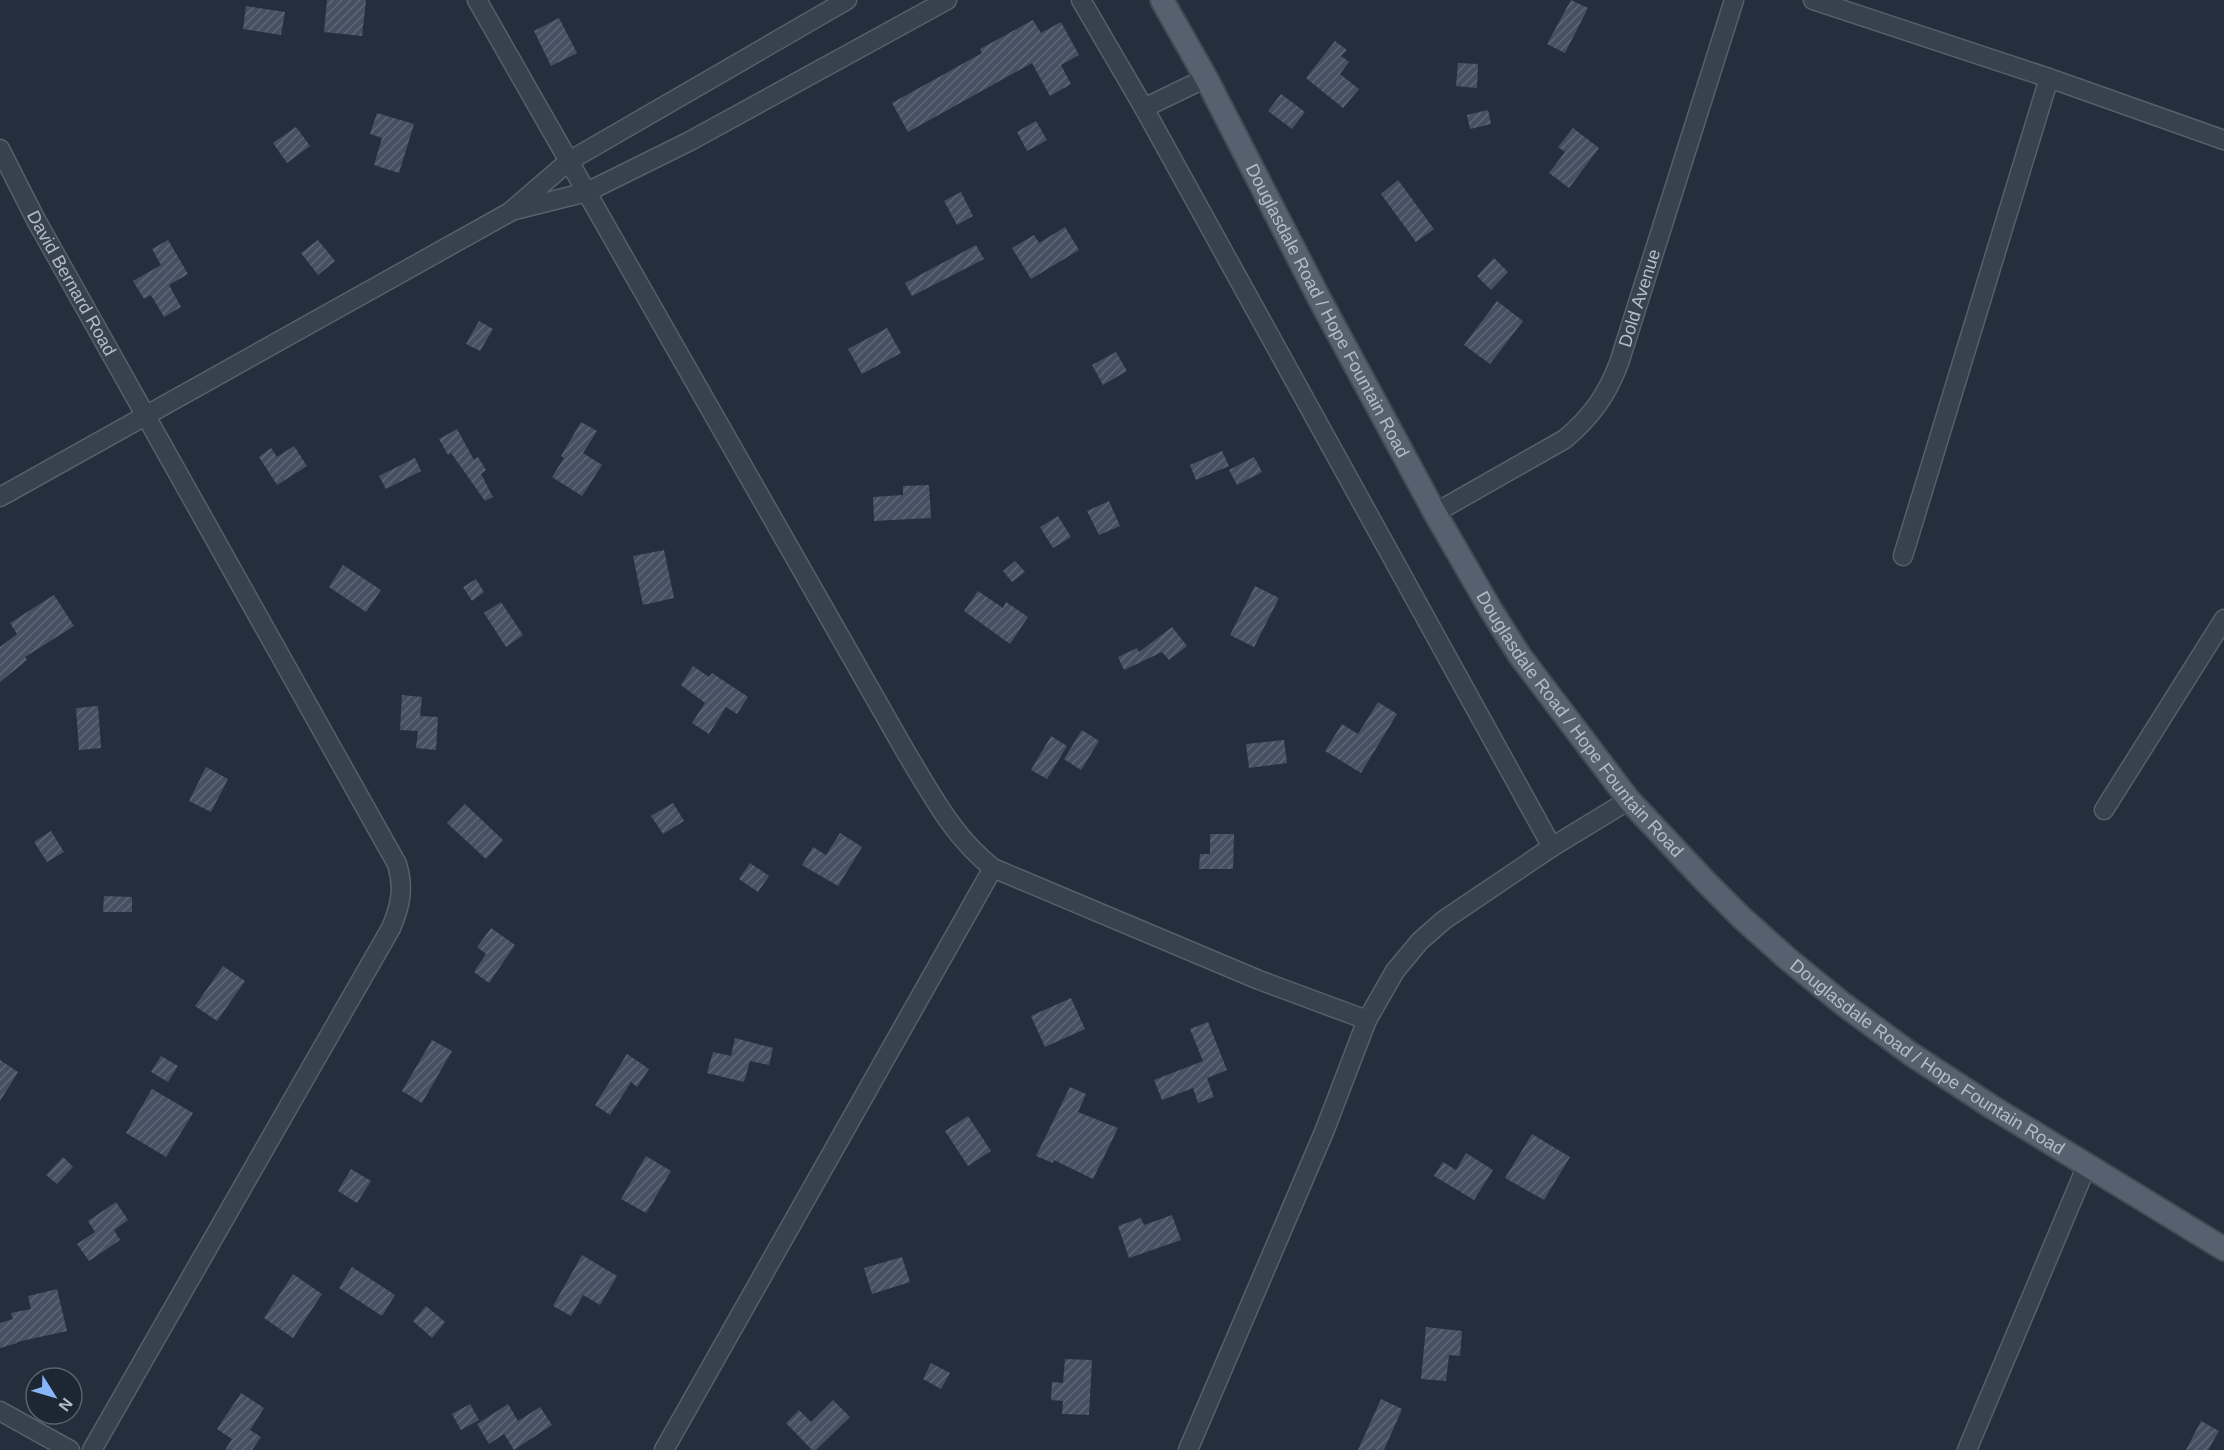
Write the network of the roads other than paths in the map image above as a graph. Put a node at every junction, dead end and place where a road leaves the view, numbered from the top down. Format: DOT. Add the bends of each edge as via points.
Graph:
graph roads {
  1 [pos="477,0"];
  2 [pos="847,0"];
  3 [pos="947,0"];
  4 [pos="1081,0"];
  5 [pos="1162,0"];
  6 [pos="1734,0"];
  7 [pos="1813,0"];
  8 [pos="1206,78"];
  9 [pos="2049,78"];
  10 [pos="1144,108"];
  11 [pos="2224,140"];
  12 [pos="0,149"];
  13 [pos="569,161"];
  14 [pos="587,192"];
  15 [pos="510,212"];
  16 [pos="146,415"];
  17 [pos="0,497"];
  18 [pos="1435,513"];
  19 [pos="1903,556"];
  20 [pos="2224,619"];
  21 [pos="1629,800"];
  22 [pos="2104,810"];
  23 [pos="1552,847"];
  24 [pos="993,868"];
  25 [pos="1367,1020"];
  26 [pos="2087,1165"];
  27 [pos="2224,1249"];
  28 [pos="0,1411"];
  29 [pos="70,1450"];
  30 [pos="92,1450"];
  31 [pos="664,1450"];
  32 [pos="1188,1450"];
  33 [pos="1967,1450"];
  1 -- 13 [label="street"];
  2 -- 13 [label="street"];
  3 -- 14 [label="street" via="690,141"];
  4 -- 10 [label="street"];
  5 -- 8 [label="main road, Douglasdale Road / Hope Fountain Road"];
  6 -- 18 [label="street, Dold Avenue" via="1619,363 1606,392 1583,423 1565,439"];
  7 -- 9 [label="street"];
  8 -- 10 [label="street"];
  8 -- 18 [label="main road, Douglasdale Road / Hope Fountain Road"];
  9 -- 11 [label="street"];
  9 -- 19 [label="street"];
  10 -- 23 [label="street"];
  12 -- 16 [label="street, David Bernard Road"];
  13 -- 14 [label="street"];
  13 -- 15 [label="street"];
  14 -- 15 [label="street"];
  14 -- 24 [label="street" via="907,754 956,831"];
  15 -- 16 [label="street"];
  16 -- 17 [label="street"];
  16 -- 30 [label="street, David Bernard Road" via="397,864 402,892 391,928"];
  18 -- 21 [label="main road, Douglasdale Road / Hope Fountain Road" via="1520,656"];
  20 -- 22 [label="street"];
  21 -- 23 [label="street"];
  21 -- 26 [label="main road, Douglasdale Road / Hope Fountain Road" via="1742,918 1825,990 1911,1054"];
  23 -- 25 [label="street" via="1444,920 1420,941 1395,971"];
  24 -- 25 [label="street" via="1259,980"];
  24 -- 31 [label="street"];
  25 -- 32 [label="street" via="1324,1132"];
  26 -- 27 [label="main road, Douglasdale Road / Hope Fountain Road"];
  26 -- 33 [label="street"];
  28 -- 29 [label="street"];
}
